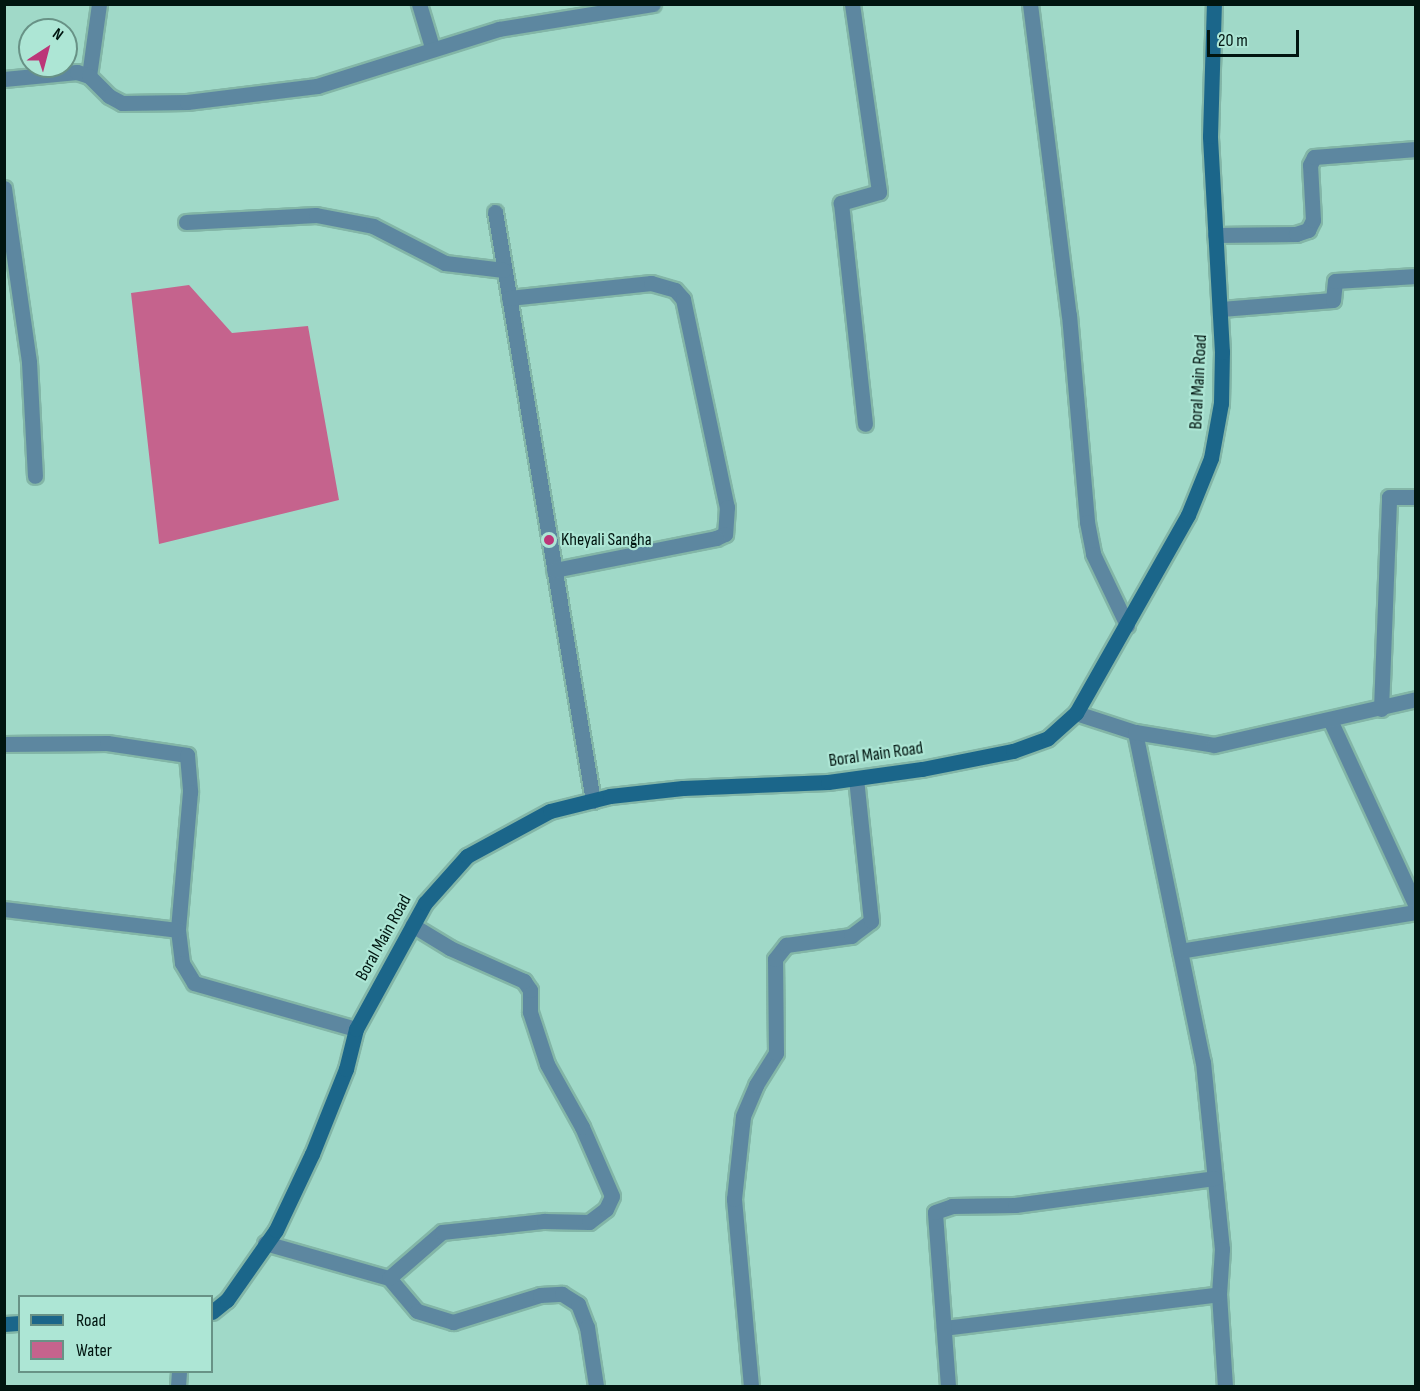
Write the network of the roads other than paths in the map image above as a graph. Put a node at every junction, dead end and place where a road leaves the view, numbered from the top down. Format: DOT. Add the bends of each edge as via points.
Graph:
graph roads {
  1 [pos="99,4"];
  2 [pos="419,4"];
  3 [pos="653,4"];
  4 [pos="852,4"];
  5 [pos="1030,4"];
  6 [pos="1214,4"];
  7 [pos="432,47"];
  8 [pos="89,76"];
  9 [pos="4,79"];
  10 [pos="1416,149"];
  11 [pos="4,188"];
  12 [pos="495,212"];
  13 [pos="186,222"];
  14 [pos="1215,235"];
  15 [pos="504,270"];
  16 [pos="1416,276"];
  17 [pos="509,298"];
  18 [pos="1221,309"];
  19 [pos="865,424"];
  20 [pos="35,476"];
  21 [pos="1416,497"];
  22 [pos="554,570"];
  23 [pos="1127,625"];
  24 [pos="1416,699"];
  25 [pos="1381,709"];
  26 [pos="1076,713"];
  27 [pos="1330,720"];
  28 [pos="1135,732"];
  29 [pos="4,744"];
  30 [pos="856,779"];
  31 [pos="592,801"];
  32 [pos="1416,906"];
  33 [pos="4,909"];
  34 [pos="1416,912"];
  35 [pos="412,925"];
  36 [pos="178,930"];
  37 [pos="1180,951"];
  38 [pos="356,1029"];
  39 [pos="1214,1178"];
  40 [pos="265,1243"];
  41 [pos="389,1278"];
  42 [pos="1219,1294"];
  43 [pos="213,1311"];
  44 [pos="944,1328"];
  45 [pos="596,1386"];
  46 [pos="751,1386"];
  47 [pos="948,1386"];
  48 [pos="1225,1386"];
  1 -- 8 [label="street"];
  2 -- 7 [label="street"];
  3 -- 7 [label="street" via="499,29"];
  4 -- 19 [label="street" via="879,192 842,203"];
  5 -- 23 [label="street" via="1069,315 1087,522 1093,554"];
  6 -- 14 [label="main road, Boral Main Road" via="1210,136"];
  7 -- 8 [label="street" via="317,86 187,102 122,103"];
  8 -- 9 [label="street" via="67,72"];
  10 -- 14 [label="street" via="1314,157 1310,165 1313,220 1308,230 1296,234"];
  11 -- 20 [label="street" via="29,362"];
  12 -- 15 [label="street"];
  13 -- 15 [label="street" via="316,215 373,226 445,263"];
  14 -- 18 [label="main road, Boral Main Road"];
  15 -- 17 [label="street"];
  16 -- 18 [label="street" via="1335,281 1333,300"];
  17 -- 22 [label="street"];
  17 -- 22 [label="street" via="651,283 675,290 683,299 727,507 725,534 716,538"];
  18 -- 23 [label="main road, Boral Main Road" via="1221,403 1211,458 1188,514"];
  21 -- 25 [label="street" via="1389,497"];
  22 -- 31 [label="street"];
  23 -- 26 [label="main road, Boral Main Road"];
  24 -- 25 [label="street"];
  25 -- 27 [label="street"];
  26 -- 28 [label="street"];
  26 -- 30 [label="main road, Boral Main Road" via="1048,738 1013,751"];
  27 -- 28 [label="street" via="1214,745"];
  27 -- 32 [label="street"];
  28 -- 37 [label="street"];
  29 -- 36 [label="street" via="107,743 187,755 190,792"];
  30 -- 31 [label="main road, Boral Main Road" via="682,788"];
  30 -- 46 [label="street" via="871,921 851,936 805,939 786,945 775,959 776,1053 756,1084 743,1116 734,1199"];
  31 -- 35 [label="main road, Boral Main Road" via="550,811 466,856 425,903"];
  33 -- 36 [label="street"];
  34 -- 37 [label="street"];
  35 -- 38 [label="main road, Boral Main Road"];
  35 -- 41 [label="street" via="450,948 524,981 530,990 530,1012 547,1064 582,1126 612,1196 606,1209 589,1222 543,1221 442,1232"];
  36 -- 38 [label="street" via="182,963 194,983"];
  37 -- 39 [label="street" via="1203,1062"];
  38 -- 40 [label="main road, Boral Main Road" via="346,1070 312,1154 276,1230"];
  39 -- 42 [label="street" via="1222,1249"];
  39 -- 44 [label="street" via="1015,1204 952,1206 935,1212"];
  40 -- 41 [label="street"];
  40 -- 43 [label="main road, Boral Main Road" via="227,1300"];
  41 -- 45 [label="street" via="417,1311 453,1322 540,1295 562,1294 579,1304 587,1327"];
  42 -- 44 [label="street"];
  42 -- 48 [label="street"];
  44 -- 47 [label="street"];
}
